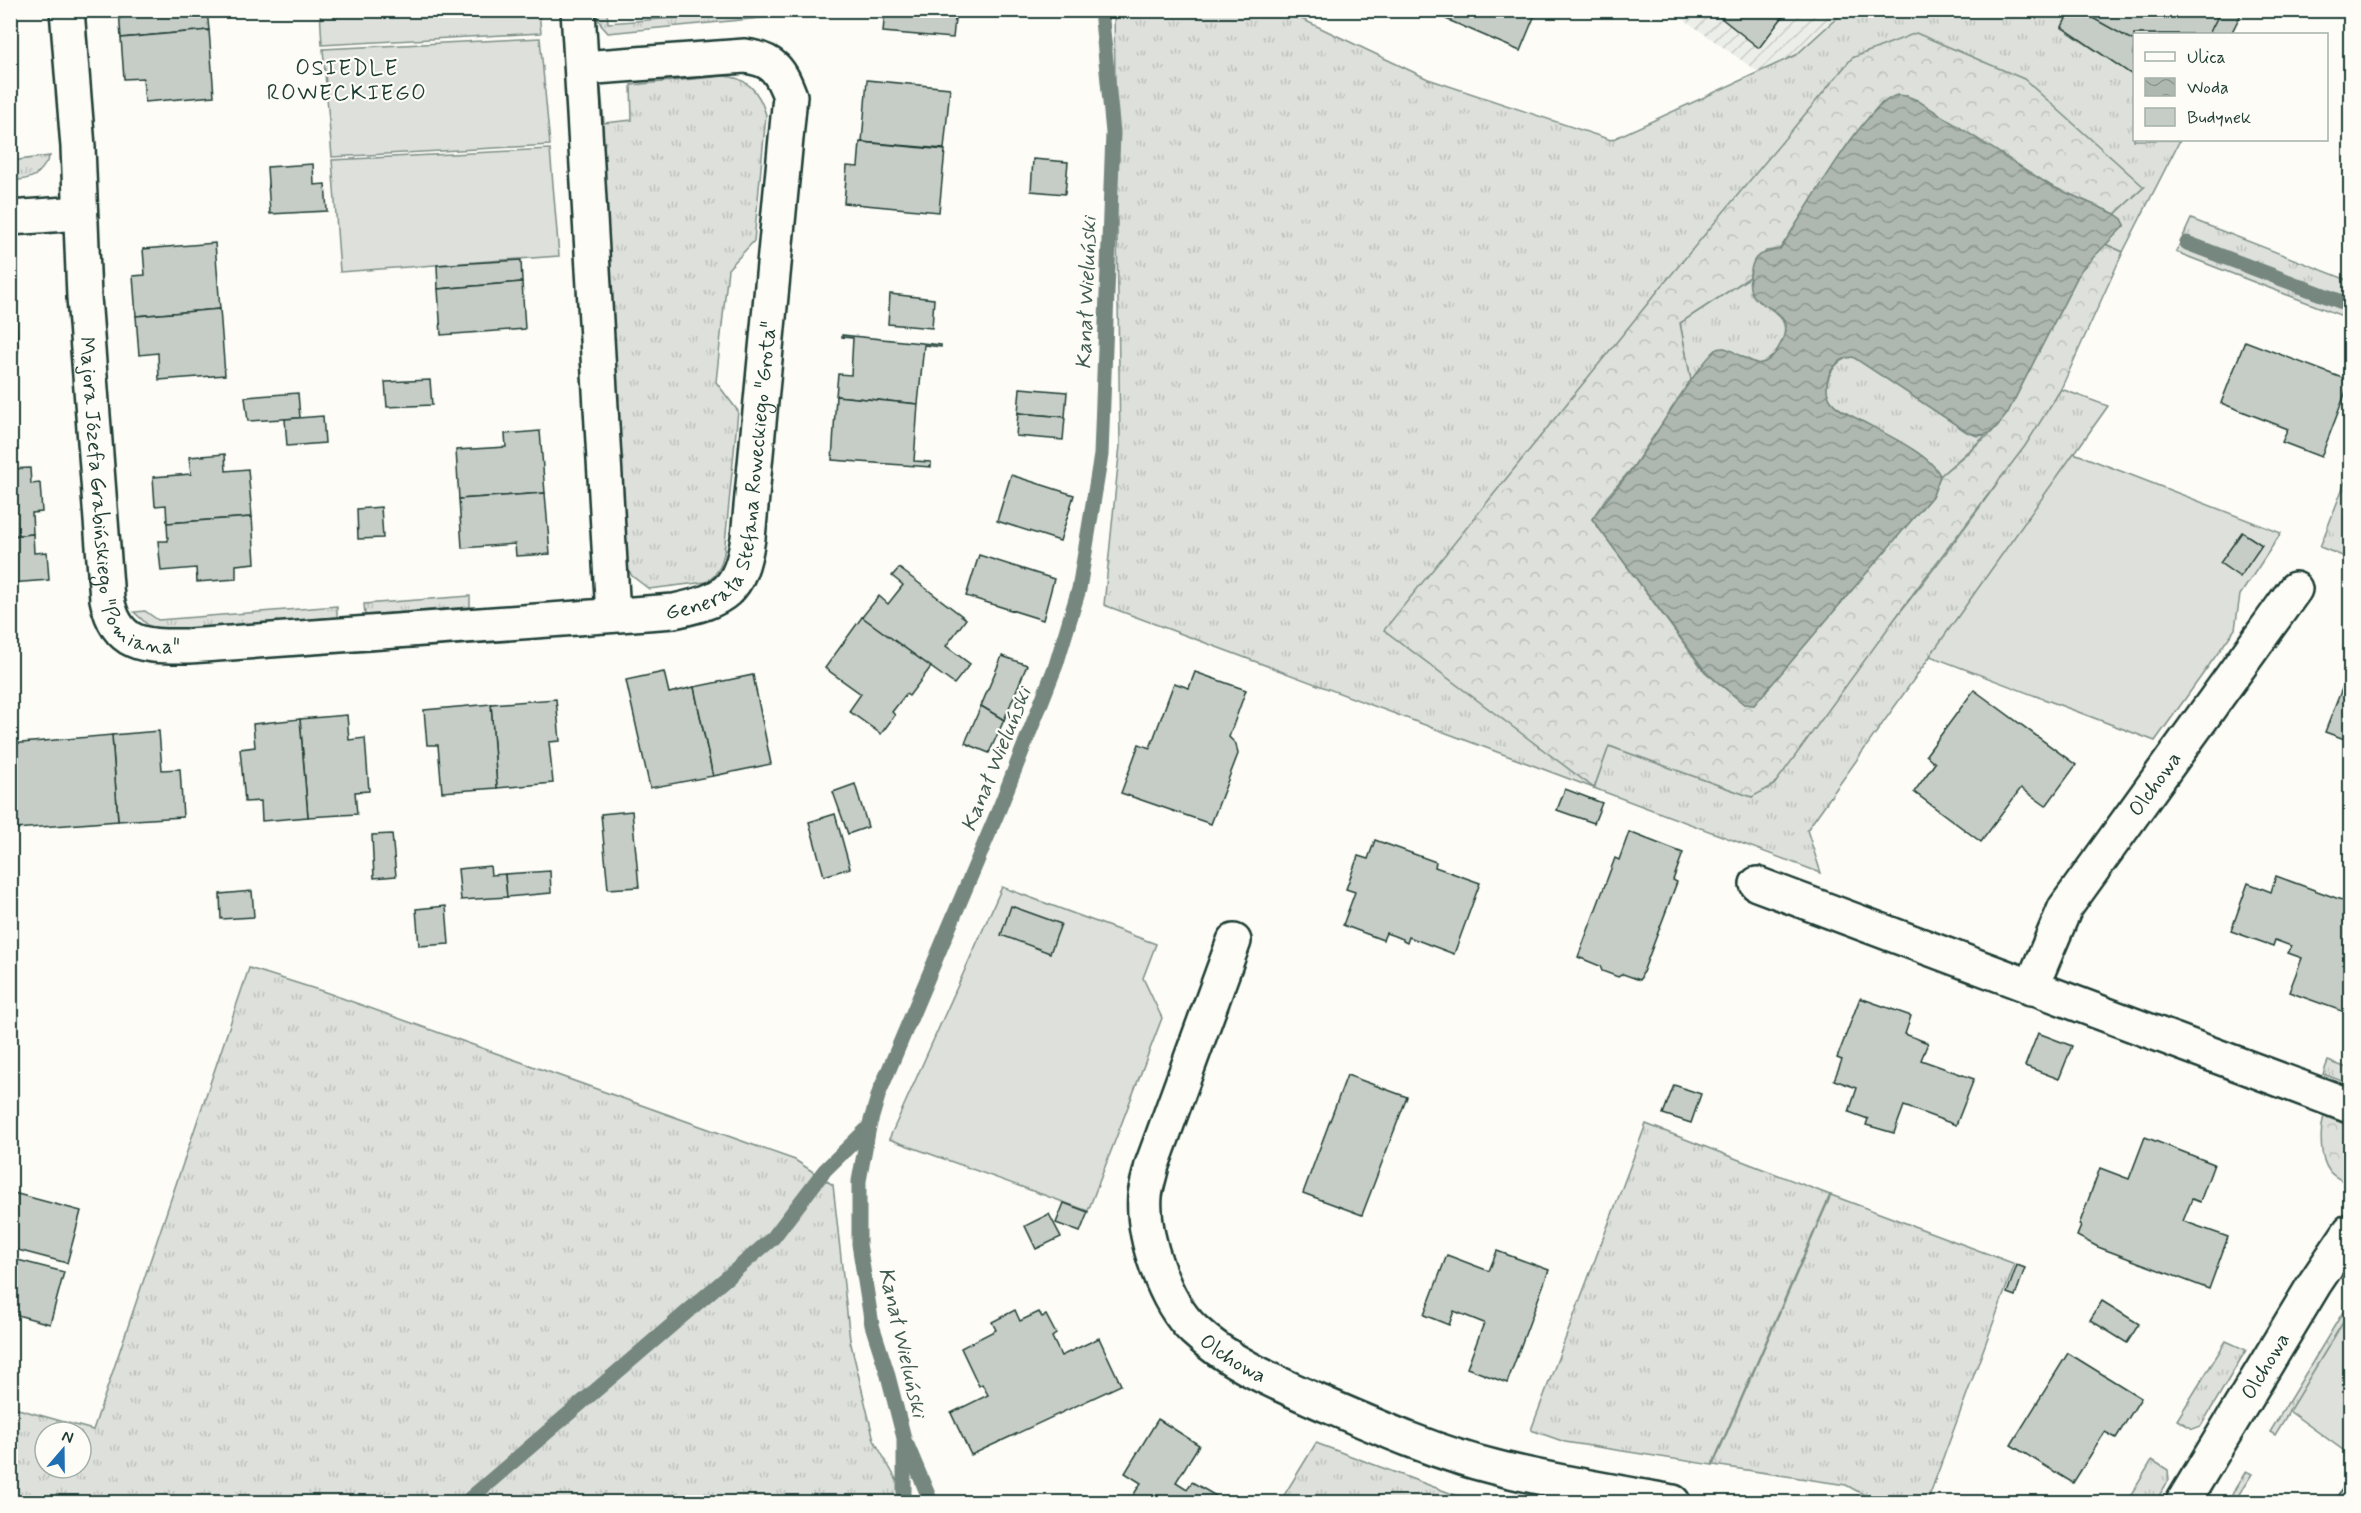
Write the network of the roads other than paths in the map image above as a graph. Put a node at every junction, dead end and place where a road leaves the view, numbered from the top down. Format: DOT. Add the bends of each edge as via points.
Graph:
graph roads {
  1 [pos="67,10"];
  2 [pos="578,10"];
  3 [pos="582,68"];
  4 [pos="80,213"];
  5 [pos="10,218"];
  6 [pos="2295,589"];
  7 [pos="614,615"];
  8 [pos="1757,884"];
  9 [pos="1234,941"];
  10 [pos="2031,988"];
  11 [pos="2350,1106"];
  12 [pos="2350,1231"];
  13 [pos="1673,1503"];
  14 [pos="2183,1503"];
  1 -- 4 [label="street, Majora Józefa Grabińskiego \"Pomiana\""];
  2 -- 3 [label="street, Generała Stefana Roweckiego \"Grota\""];
  3 -- 7 [label="street, Generała Stefana Roweckiego \"Grota\""];
  3 -- 7 [label="street, Generała Stefana Roweckiego \"Grota\"" via="745,56 772,65 783,77 790,96 745,558 726,593 705,604 674,611"];
  4 -- 5 [label="street"];
  4 -- 7 [label="street, Majora Józefa Grabińskiego \"Pomiana\"" via="105,581 110,615 125,635 140,643 189,646"];
  6 -- 10 [label="street, Olchowa" via="2065,908"];
  8 -- 10 [label="street"];
  9 -- 13 [label="street, Olchowa" via="1152,1165 1145,1195 1146,1226 1156,1265 1171,1298 1192,1329 1230,1359 1270,1379 1434,1448 1492,1467"];
  10 -- 11 [label="street"];
  12 -- 14 [label="street, Olchowa"];
}
